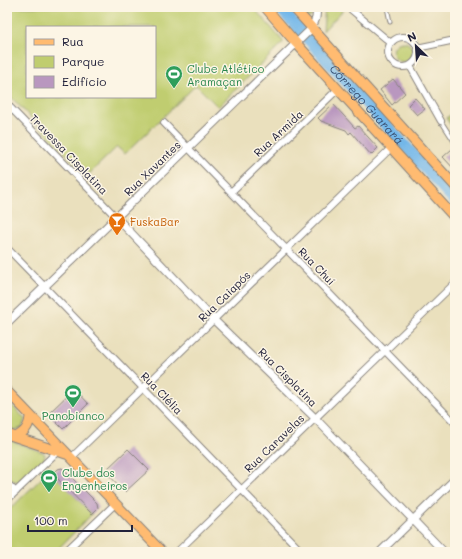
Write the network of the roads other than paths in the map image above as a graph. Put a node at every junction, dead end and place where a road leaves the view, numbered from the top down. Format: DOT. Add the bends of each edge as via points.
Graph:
graph roads {
  1 [pos="293,7"];
  2 [pos="348,7"];
  3 [pos="387,7"];
  4 [pos="270,9"];
  5 [pos="316,9"];
  6 [pos="390,22"];
  7 [pos="310,30"];
  8 [pos="455,40"];
  9 [pos="299,41"];
  10 [pos="391,43"];
  11 [pos="417,48"];
  12 [pos="410,66"];
  13 [pos="338,89"];
  14 [pos="7,104"];
  15 [pos="441,121"];
  16 [pos="164,123"];
  17 [pos="455,144"];
  18 [pos="188,148"];
  19 [pos="391,148"];
  20 [pos="455,186"];
  21 [pos="231,192"];
  22 [pos="116,217"];
  23 [pos="455,218"];
  24 [pos="7,248"];
  25 [pos="286,249"];
  26 [pos="455,283"];
  27 [pos="44,287"];
  28 [pos="214,320"];
  29 [pos="7,323"];
  30 [pos="385,351"];
  31 [pos="143,388"];
  32 [pos="7,391"];
  33 [pos="30,415"];
  34 [pos="315,418"];
  35 [pos="455,423"];
  36 [pos="12,436"];
  37 [pos="64,453"];
  38 [pos="455,479"];
  39 [pos="7,483"];
  40 [pos="241,489"];
  41 [pos="16,492"];
  42 [pos="7,500"];
  43 [pos="115,504"];
  44 [pos="413,520"];
  45 [pos="65,552"];
  46 [pos="162,552"];
  47 [pos="177,552"];
  48 [pos="302,552"];
  49 [pos="380,552"];
  50 [pos="444,552"];
  1 -- 7 [label="main road"];
  2 -- 10 [label="street"];
  3 -- 6 [label="lane"];
  4 -- 9 [label="main road"];
  5 -- 7 [label="street"];
  7 -- 9 [label="street, Rua Xavantes"];
  7 -- 20 [label="main road"];
  8 -- 11 [label="street"];
  9 -- 13 [label="main road"];
  9 -- 18 [label="street, Rua Xavantes"];
  10 -- 11 [label="street" via="404,37 414,42"];
  10 -- 12 [label="street" via="388,51 391,62 402,67"];
  11 -- 12 [label="street" via="417,56"];
  12 -- 15 [label="street"];
  13 -- 19 [label="main road"];
  13 -- 21 [label="street, Rua Armida"];
  14 -- 22 [label="street, Travessa Cisplatina"];
  15 -- 17 [label="lane"];
  16 -- 18 [label="street, Rua Chuí"];
  18 -- 21 [label="street, Rua Chuí"];
  18 -- 22 [label="street, Rua Xavantes"];
  19 -- 23 [label="main road"];
  19 -- 25 [label="street, Rua Caiapós"];
  21 -- 25 [label="street, Rua Chuí"];
  22 -- 27 [label="street, Rua Xavantes"];
  22 -- 28 [label="street, Rua Cisplatina"];
  24 -- 27 [label="street, Rua Clélia"];
  25 -- 28 [label="street, Rua Caiapós"];
  25 -- 30 [label="street, Rua Chuí"];
  26 -- 30 [label="street, Rua Caravelas"];
  27 -- 29 [label="street, Rua Xavantes"];
  27 -- 31 [label="street, Rua Clélia"];
  28 -- 31 [label="street, Rua Caiapós"];
  28 -- 34 [label="street, Rua Cisplatina"];
  30 -- 34 [label="street, Rua Caravelas"];
  30 -- 35 [label="street, Rua Chuí"];
  31 -- 37 [label="street, Rua Caiapós"];
  31 -- 40 [label="street, Rua Clélia"];
  32 -- 33 [label="main road"];
  33 -- 36 [label="main road" via="28,426 21,434"];
  33 -- 37 [label="main road"];
  34 -- 40 [label="street, Rua Caravelas"];
  34 -- 44 [label="street, Rua Cisplatina"];
  36 -- 37 [label="main road"];
  37 -- 41 [label="street, Rua Caiapós"];
  37 -- 43 [label="main road"];
  38 -- 44 [label="street"];
  39 -- 41 [label="street"];
  40 -- 47 [label="street, Rua Caravelas"];
  40 -- 48 [label="street, Rua Clélia"];
  41 -- 42 [label="street, Rua Caiapós"];
  43 -- 45 [label="street"];
  43 -- 46 [label="main road"];
  44 -- 49 [label="street"];
  44 -- 50 [label="street, Rua Cisplatina"];
}
